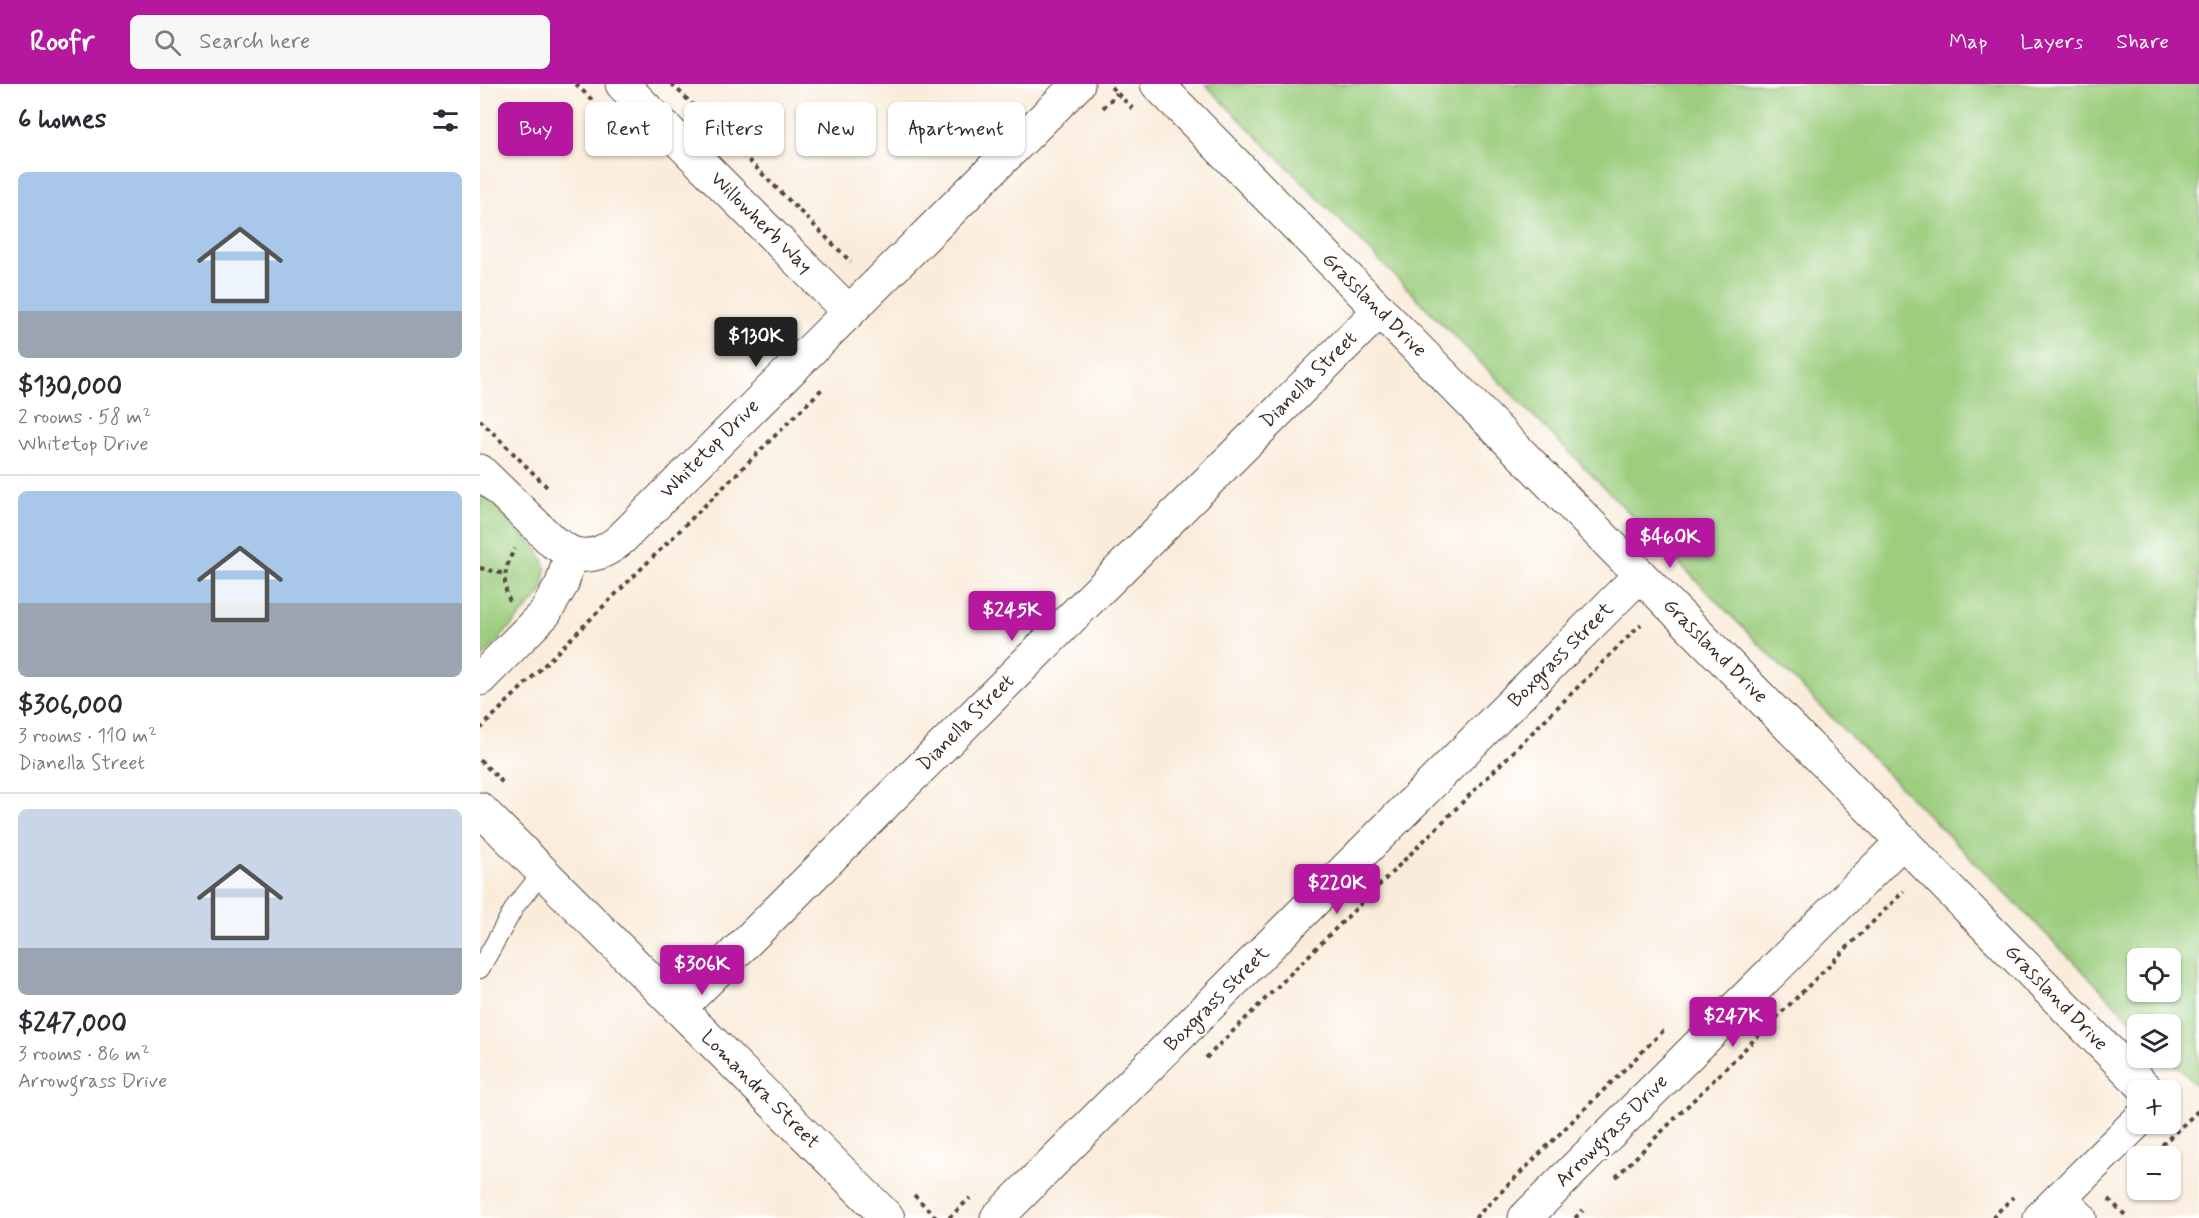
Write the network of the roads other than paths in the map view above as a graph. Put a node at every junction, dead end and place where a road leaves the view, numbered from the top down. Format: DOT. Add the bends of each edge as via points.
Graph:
graph roads {
  1 [pos="622,84"];
  2 [pos="1078,84"];
  3 [pos="1157,84"];
  4 [pos="1380,310"];
  5 [pos="849,312"];
  6 [pos="480,471"];
  7 [pos="572,553"];
  8 [pos="1640,575"];
  9 [pos="480,679"];
  10 [pos="480,808"];
  11 [pos="1903,841"];
  12 [pos="543,872"];
  13 [pos="480,969"];
  14 [pos="679,1009"];
  15 [pos="2137,1080"];
  16 [pos="2127,1134"];
  17 [pos="2060,1211"];
  18 [pos="888,1218"];
  19 [pos="997,1218"];
  20 [pos="1526,1218"];
  1 -- 5 [label="street, Willowherb Way"];
  2 -- 5 [label="street, Whitetop Drive"];
  3 -- 4 [label="street, Grassland Drive"];
  4 -- 8 [label="street, Grassland Drive"];
  4 -- 14 [label="street, Dianella Street"];
  5 -- 7 [label="street, Whitetop Drive" via="621,539 597,554"];
  6 -- 7 [label="street" via="545,535"];
  7 -- 9 [label="street" via="562,584 545,613"];
  8 -- 11 [label="street, Grassland Drive"];
  8 -- 19 [label="street, Boxgrass Street"];
  10 -- 12 [label="street, Lomandra Street"];
  11 -- 15 [label="street, Grassland Drive"];
  11 -- 20 [label="street, Arrowgrass Drive"];
  12 -- 13 [label="lane" via="513,909"];
  12 -- 14 [label="street, Lomandra Street"];
  14 -- 18 [label="street, Lomandra Street"];
  16 -- 17 [label="street"];
}
